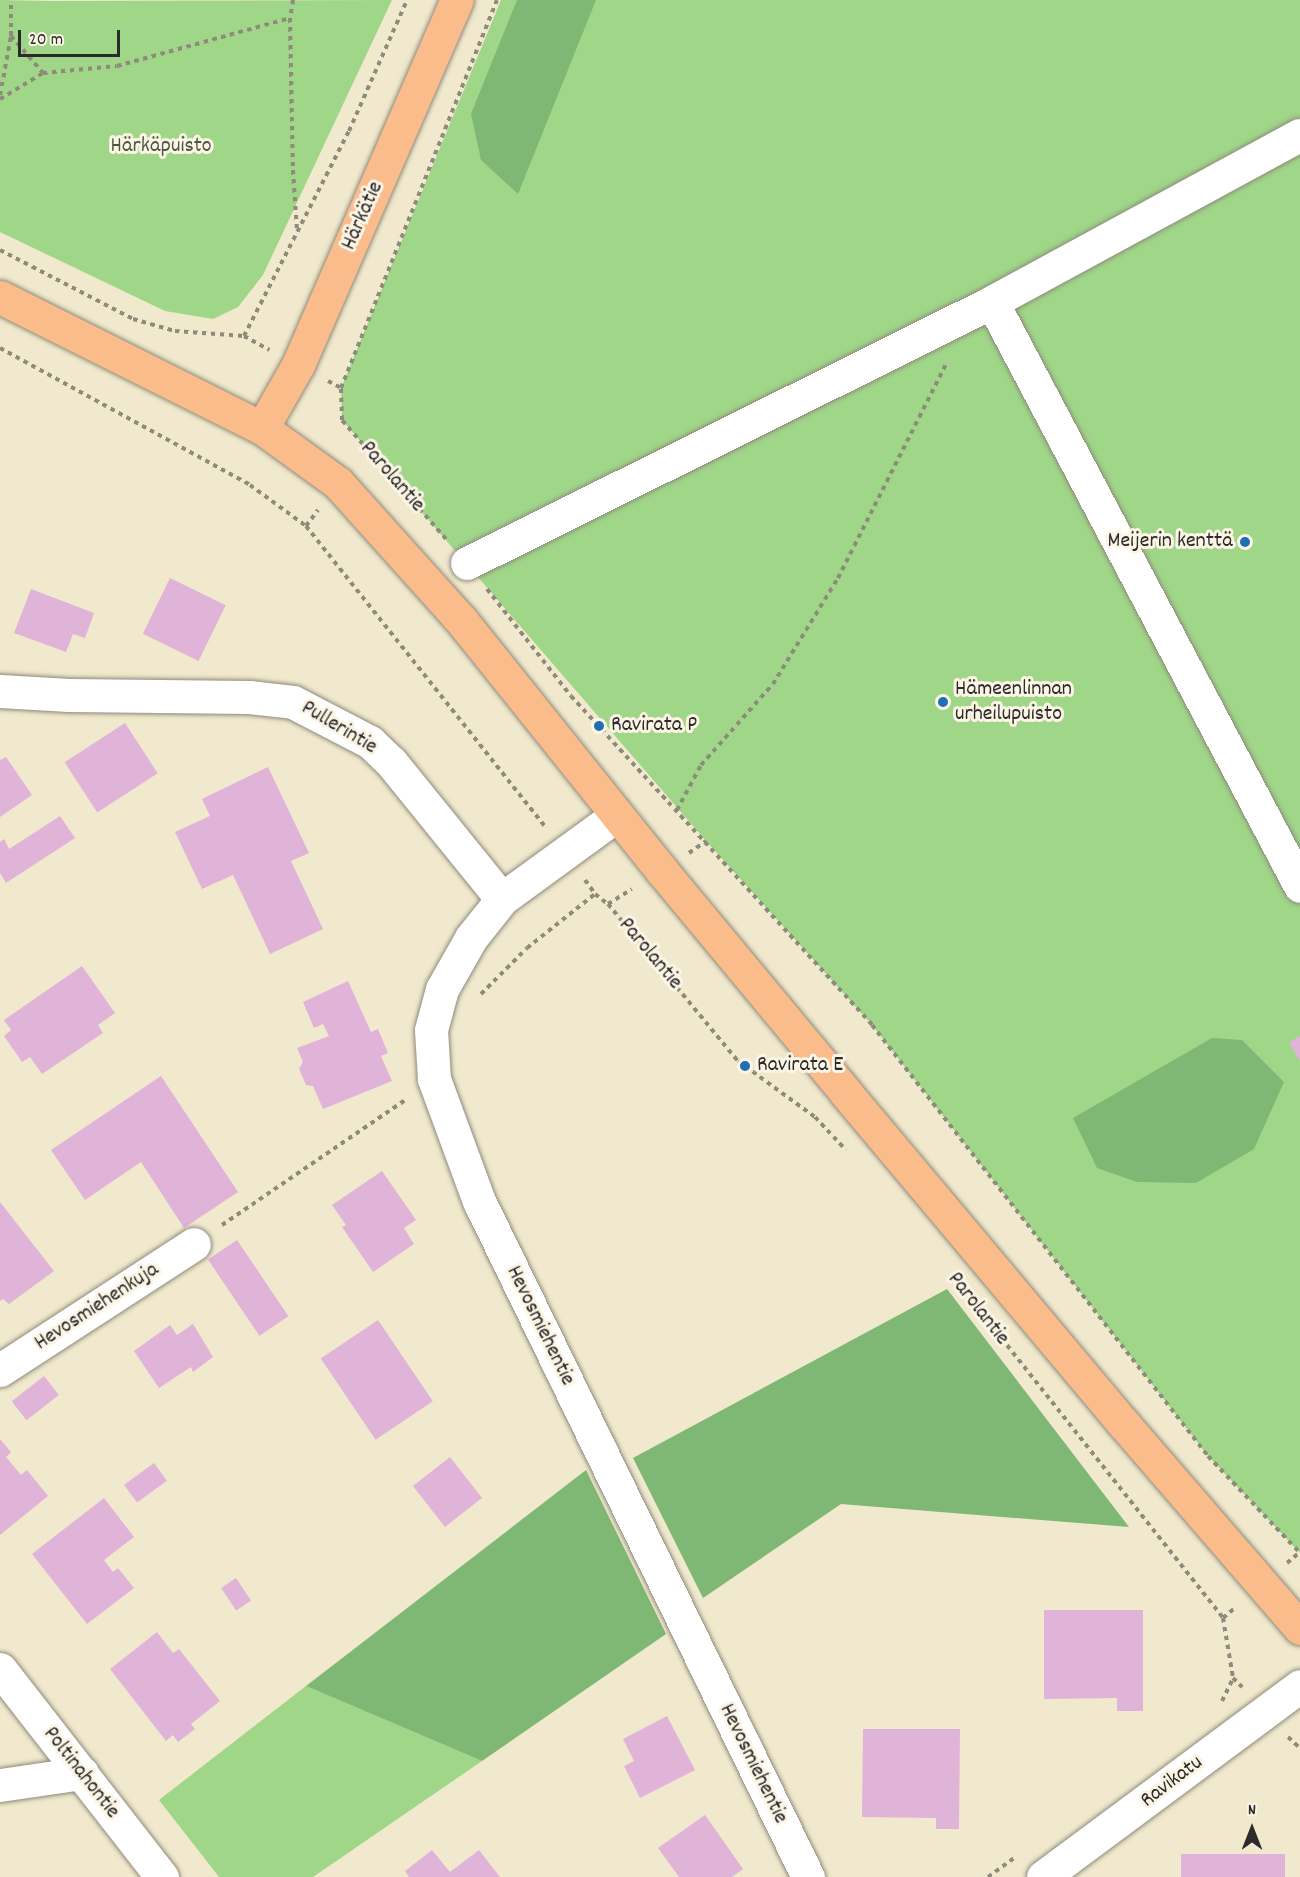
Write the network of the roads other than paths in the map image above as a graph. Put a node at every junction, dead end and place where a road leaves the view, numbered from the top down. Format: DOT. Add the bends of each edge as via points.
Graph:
graph roads {
  1 [pos="457,0"];
  2 [pos="1300,135"];
  3 [pos="0,297"];
  4 [pos="983,307"];
  5 [pos="262,428"];
  6 [pos="467,563"];
  7 [pos="0,691"];
  8 [pos="616,815"];
  9 [pos="1300,886"];
  10 [pos="502,899"];
  11 [pos="194,1244"];
  12 [pos="0,1370"];
  13 [pos="1300,1628"];
  14 [pos="0,1668"];
  15 [pos="1300,1686"];
  16 [pos="82,1773"];
  17 [pos="0,1785"];
  18 [pos="1052,1875"];
  19 [pos="162,1877"];
  20 [pos="807,1877"];
  1 -- 5 [label="main road, Härkätie" via="298,365"];
  2 -- 4 [label="street"];
  3 -- 5 [label="main road, Parolantie"];
  4 -- 6 [label="street"];
  4 -- 9 [label="street"];
  5 -- 8 [label="main road, Parolantie" via="338,483 460,620"];
  7 -- 10 [label="street, Pullerintie" via="249,697 293,702 370,742 391,762"];
  8 -- 10 [label="street, Hevosmiehentie"];
  8 -- 13 [label="main road, Parolantie" via="1123,1423"];
  10 -- 20 [label="street, Hevosmiehentie" via="471,938 442,989 430,1030 434,1079 478,1201"];
  11 -- 12 [label="street, Hevosmiehenkuja"];
  14 -- 16 [label="street, Poltinahontie"];
  15 -- 18 [label="street, Ravikatu"];
  16 -- 17 [label="street"];
  16 -- 19 [label="street, Poltinahontie"];
}
